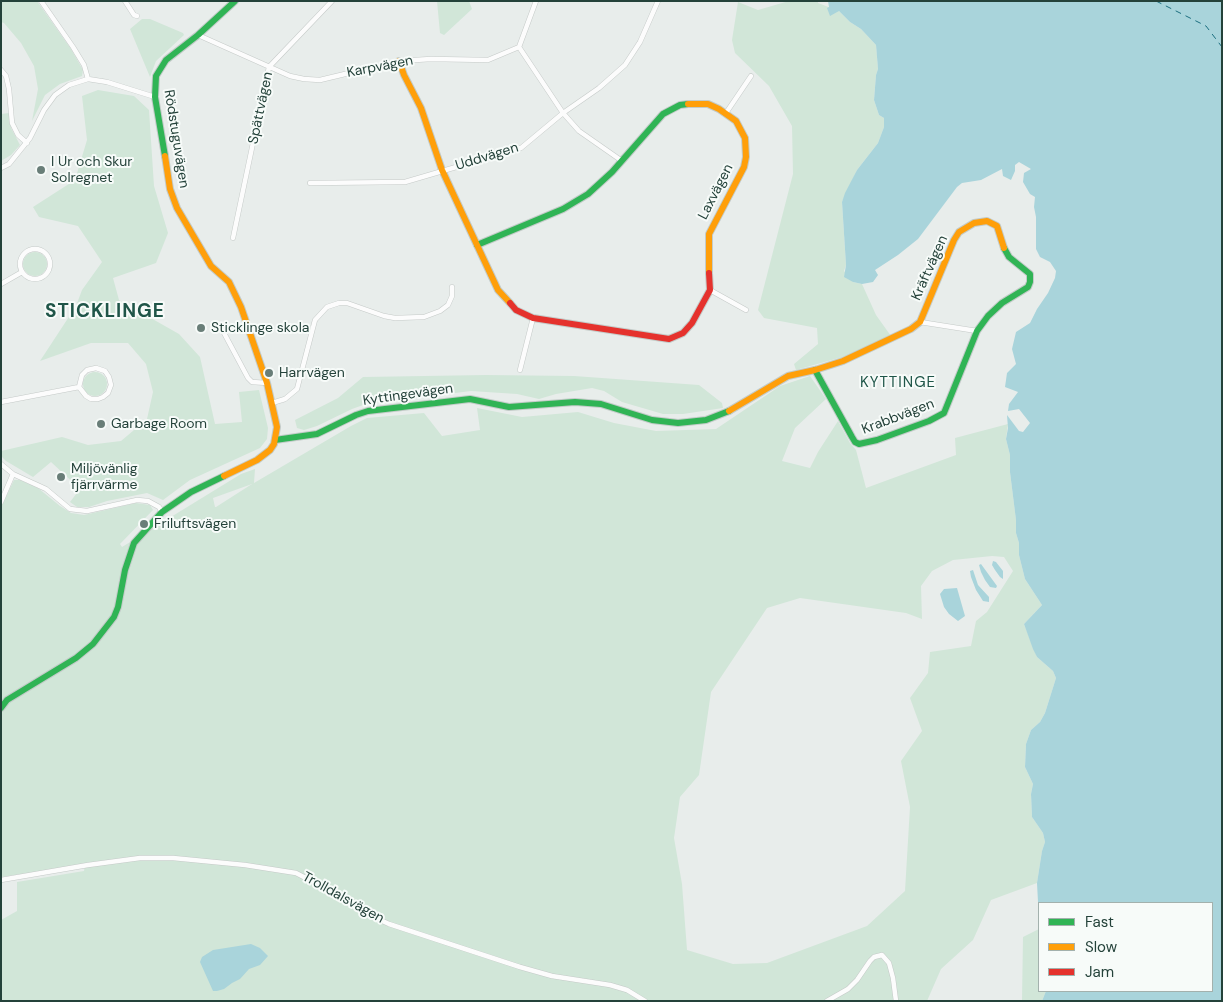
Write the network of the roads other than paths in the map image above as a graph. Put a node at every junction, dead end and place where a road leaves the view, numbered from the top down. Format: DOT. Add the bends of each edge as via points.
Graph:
graph roads {
  1 [pos="41,1"];
  2 [pos="125,1"];
  3 [pos="235,1"];
  4 [pos="332,1"];
  5 [pos="536,1"];
  6 [pos="658,1"];
  7 [pos="137,16"];
  8 [pos="198,35"];
  9 [pos="519,47"];
  10 [pos="399,60"];
  11 [pos="269,67"];
  12 [pos="1,70"];
  13 [pos="752,76"];
  14 [pos="88,79"];
  15 [pos="155,97"];
  16 [pos="563,113"];
  17 [pos="726,113"];
  18 [pos="27,143"];
  19 [pos="622,161"];
  20 [pos="1,168"];
  21 [pos="442,170"];
  22 [pos="310,183"];
  23 [pos="233,238"];
  24 [pos="477,245"];
  25 [pos="22,272"];
  26 [pos="1,284"];
  27 [pos="452,287"];
  28 [pos="710,290"];
  29 [pos="746,310"];
  30 [pos="532,318"];
  31 [pos="920,322"];
  32 [pos="977,331"];
  33 [pos="224,333"];
  34 [pos="520,370"];
  35 [pos="815,370"];
  36 [pos="267,383"];
  37 [pos="78,387"];
  38 [pos="1,402"];
  39 [pos="272,403"];
  40 [pos="276,440"];
  41 [pos="1,464"];
  42 [pos="13,474"];
  43 [pos="1,502"];
  44 [pos="162,512"];
  45 [pos="1,708"];
  46 [pos="1,880"];
  47 [pos="645,1001"];
  48 [pos="828,1001"];
  49 [pos="896,1001"];
  1 -- 14 [label="street" via="84,65"];
  2 -- 7 [label="street"];
  3 -- 8 [label="street, Rödstuguvägen"];
  4 -- 11 [label="street, Spättvägen"];
  5 -- 9 [label="street"];
  6 -- 16 [label="street, Uddvägen" via="640,42 628,60 599,88"];
  8 -- 11 [label="street, Karpvägen"];
  8 -- 15 [label="street, Rödstuguvägen" via="160,68"];
  9 -- 10 [label="street, Karpvägen" via="488,60"];
  9 -- 16 [label="street"];
  10 -- 11 [label="street, Karpvägen" via="320,80 290,76"];
  10 -- 21 [label="street" via="421,108"];
  11 -- 23 [label="street, Spättvägen"];
  12 -- 18 [label="street" via="9,89 12,123"];
  13 -- 17 [label="street"];
  14 -- 15 [label="street"];
  14 -- 18 [label="street" via="69,85 55,95"];
  15 -- 36 [label="street, Rödstuguvägen" via="166,175 177,208 211,266 229,282"];
  16 -- 19 [label="street" via="579,132"];
  16 -- 21 [label="street, Uddvägen" via="521,148"];
  17 -- 19 [label="street, Laxvägen" via="708,104 680,105 663,114"];
  17 -- 28 [label="street, Laxvägen" via="741,129 746,157 709,234"];
  18 -- 20 [label="street" via="9,164"];
  19 -- 24 [label="street, Laxvägen" via="578,201"];
  21 -- 22 [label="street, Uddvägen" via="405,182"];
  21 -- 24 [label="street"];
  24 -- 30 [label="street" via="498,290 516,310"];
  25 -- 25 [label="street" via="35,279 44,276 51,265 48,255 40,249 25,252 20,262"];
  25 -- 26 [label="street"];
  27 -- 39 [label="street" via="448,305 424,317 395,318 347,303 327,307 315,320 297,389 286,399"];
  28 -- 29 [label="street"];
  28 -- 30 [label="street" via="687,328 669,339"];
  30 -- 34 [label="street"];
  31 -- 32 [label="street"];
  31 -- 32 [label="street, Kräftvägen" via="954,240 966,226 987,221 997,226 1006,253 1028,271 1031,278 1028,288 993,310"];
  31 -- 35 [label="street, Kräftvägen" via="912,330"];
  32 -- 35 [label="street, Krabbvägen" via="944,413 866,443 859,444 852,437"];
  33 -- 36 [label="street" via="252,382"];
  35 -- 40 [label="street, Kyttingevägen" via="788,376 757,392 734,409 692,422 652,420 592,403 509,407 470,399 368,411 317,434"];
  36 -- 39 [label="street, Rödstuguvägen"];
  37 -- 37 [label="street" via="86,396 98,399 108,393 110,377 96,368 87,370"];
  37 -- 38 [label="street"];
  39 -- 40 [label="street, Rödstuguvägen" via="277,422"];
  40 -- 44 [label="street" via="270,450 257,460 192,492"];
  41 -- 42 [label="street"];
  42 -- 43 [label="street"];
  42 -- 44 [label="street" via="46,489 70,509 87,511 137,500 148,501"];
  44 -- 45 [label="street" via="134,543 118,607 106,629 76,658 7,700"];
  46 -- 47 [label="street, Trolldalsvägen" via="140,858 227,863 296,873 389,924 536,972 627,990"];
  48 -- 49 [label="street" via="848,989 870,961 882,955 889,963"];
}
